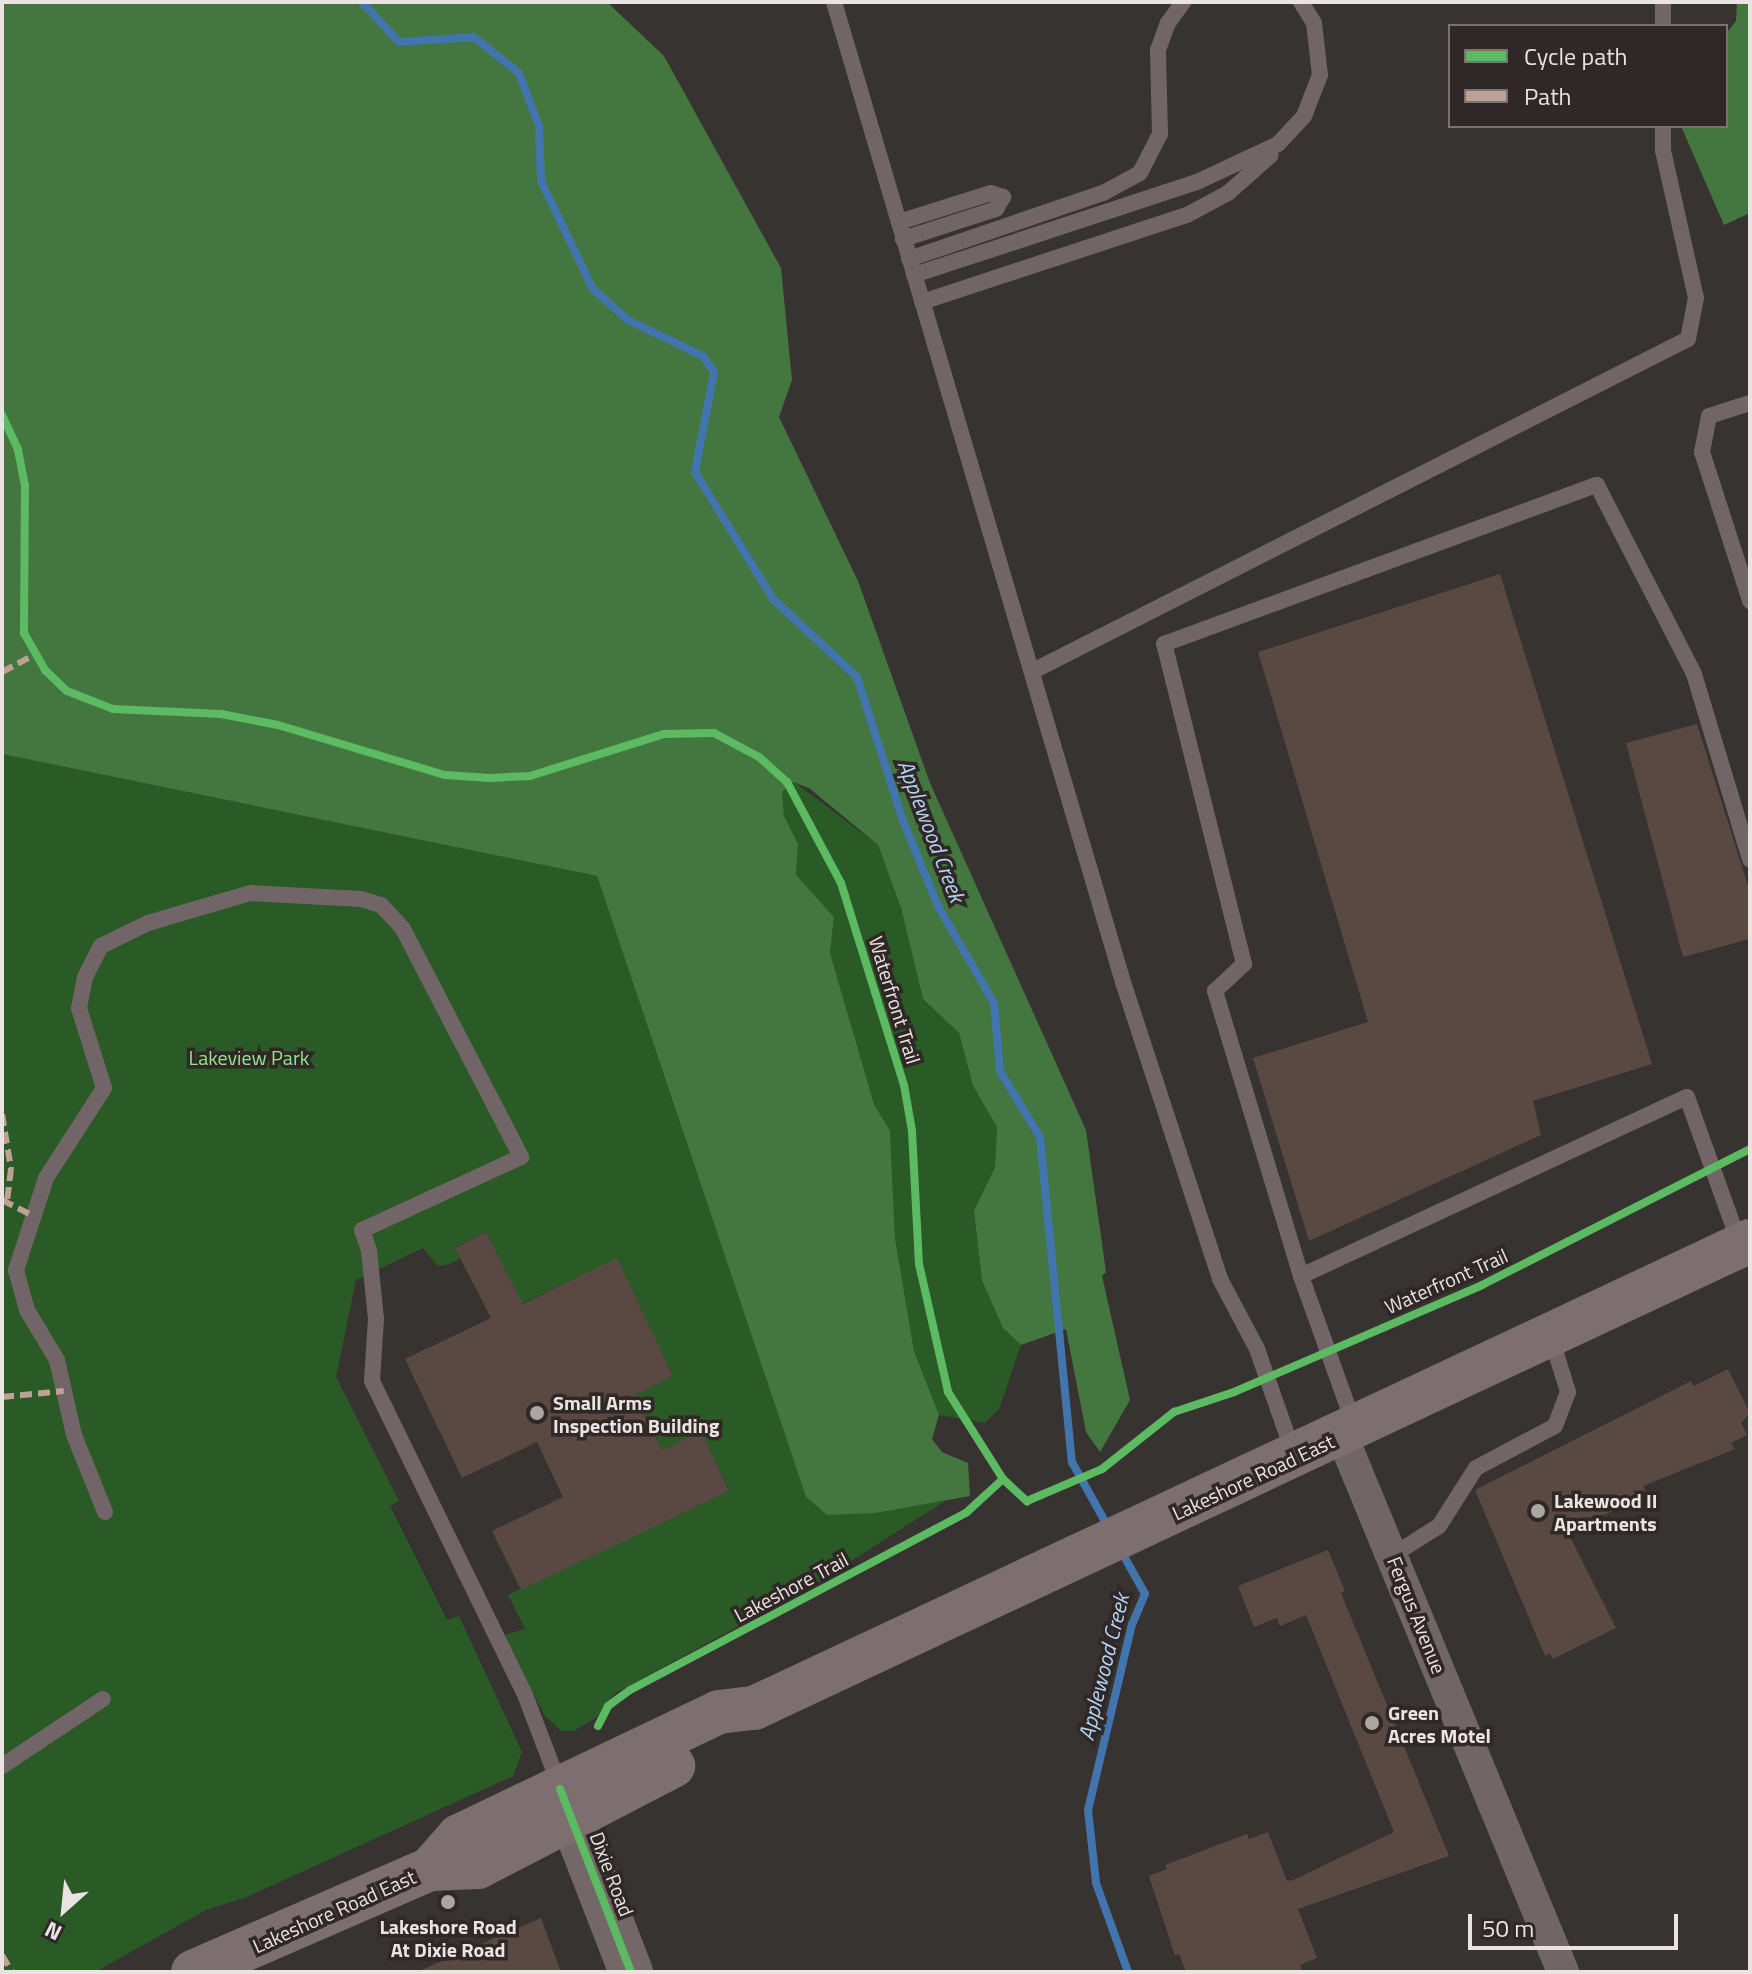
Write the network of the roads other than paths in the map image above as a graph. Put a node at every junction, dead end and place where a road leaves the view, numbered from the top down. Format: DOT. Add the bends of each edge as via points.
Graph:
graph roads {
  1 [pos="834,2"];
  2 [pos="1183,2"];
  3 [pos="1663,2"];
  4 [pos="1305,5"];
  5 [pos="1663,24"];
  6 [pos="1663,128"];
  7 [pos="1288,136"];
  8 [pos="899,222"];
  9 [pos="903,239"];
  10 [pos="912,267"];
  11 [pos="922,302"];
  12 [pos="1750,403"];
  13 [pos="1750,601"];
  14 [pos="1033,671"];
  15 [pos="1750,860"];
  16 [pos="1745,1243"];
  17 [pos="1301,1276"];
  18 [pos="1551,1337"];
  19 [pos="1349,1433"];
  20 [pos="1295,1457"];
  21 [pos="105,1512"];
  22 [pos="1393,1555"];
  23 [pos="103,1699"];
  24 [pos="2,1766"];
  25 [pos="567,1804"];
  26 [pos="193,1972"];
  27 [pos="631,1972"];
  28 [pos="1563,1972"];
  1 -- 8 [label="lane"];
  2 -- 10 [label="lane" via="1158,50 1160,134 1140,173 1103,193"];
  3 -- 5 [label="lane"];
  4 -- 7 [label="lane" via="1320,75 1304,116"];
  6 -- 14 [label="lane" via="1663,150 1696,298 1688,339"];
  7 -- 10 [label="lane" via="1257,157 1197,182"];
  7 -- 11 [label="lane" via="1249,176 1187,215"];
  8 -- 9 [label="lane"];
  8 -- 9 [label="lane" via="991,193 1003,197 996,209"];
  9 -- 10 [label="lane"];
  10 -- 11 [label="lane"];
  11 -- 14 [label="lane"];
  12 -- 13 [label="lane" via="1709,416 1702,452"];
  14 -- 20 [label="lane" via="1123,982 1220,1279 1257,1349"];
  15 -- 17 [label="lane" via="1694,674 1597,485 1164,644 1244,964 1215,991"];
  16 -- 17 [label="lane" via="1687,1097"];
  16 -- 18 [label="main road, Lakeshore Road East"];
  17 -- 19 [label="lane"];
  18 -- 19 [label="main road, Lakeshore Road East"];
  18 -- 22 [label="lane" via="1568,1392 1555,1426 1476,1468 1439,1526"];
  19 -- 20 [label="main road, Lakeshore Road East"];
  19 -- 22 [label="street, Fergus Avenue"];
  20 -- 25 [label="main road, Lakeshore Road East" via="754,1708 719,1712"];
  21 -- 25 [label="lane" via="74,1435 57,1360 27,1310 16,1270 46,1178 104,1088 79,1008 85,977 101,946 148,923 250,893 361,899 381,905 403,929 521,1157 362,1230 376,1319 372,1381 524,1692"];
  22 -- 28 [label="street, Fergus Avenue"];
  23 -- 24 [label="lane"];
  25 -- 26 [label="main road, Lakeshore Road East" via="459,1836 430,1869"];
  25 -- 27 [label="main road, Dixie Road"];
}
